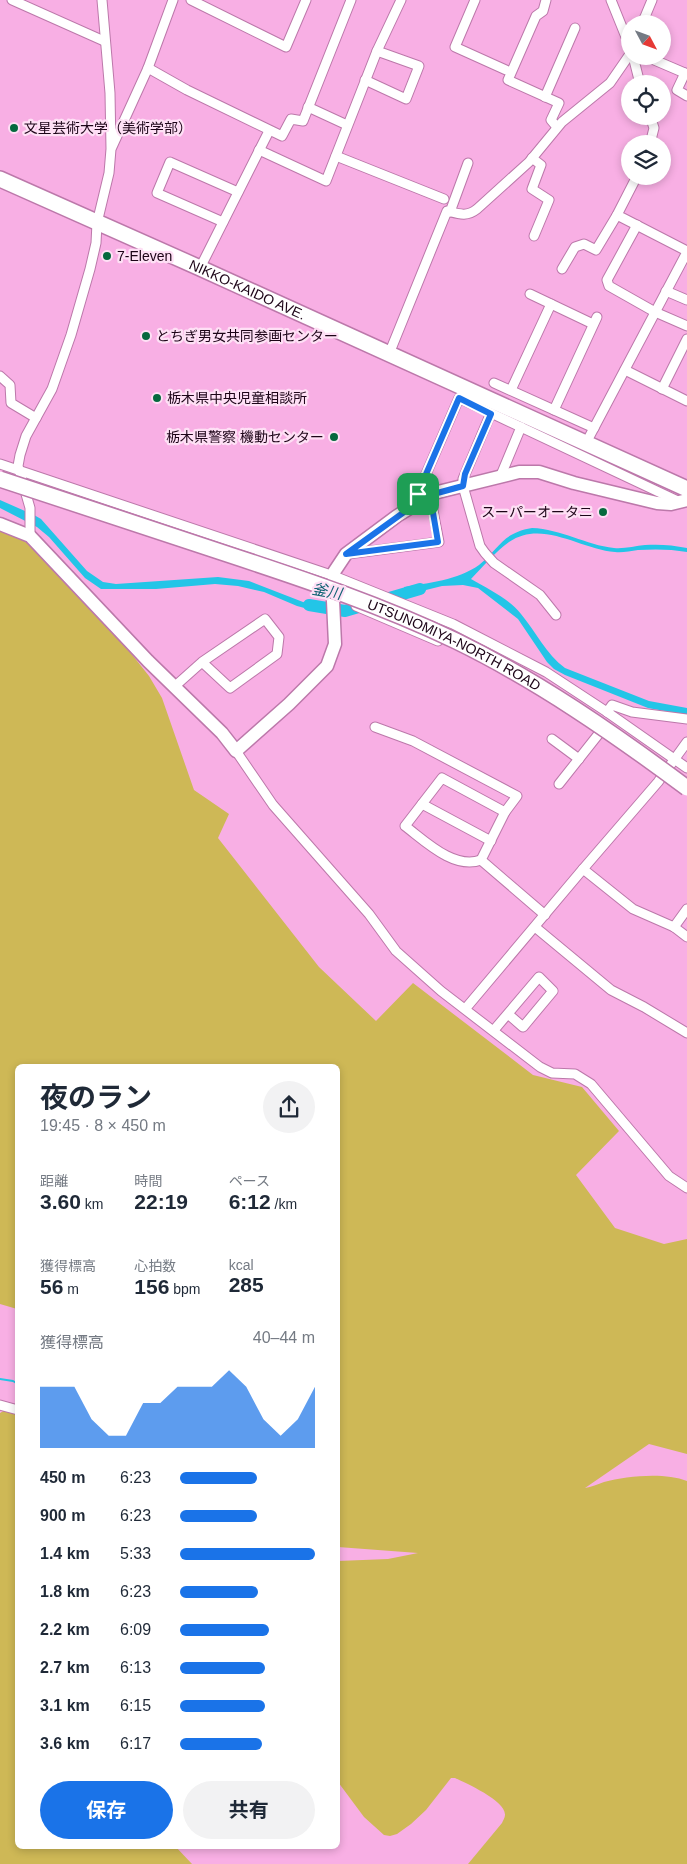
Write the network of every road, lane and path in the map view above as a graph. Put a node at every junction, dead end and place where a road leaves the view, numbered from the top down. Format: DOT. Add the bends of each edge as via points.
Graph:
graph roads {
  1 [pos="12,0"];
  2 [pos="102,0"];
  3 [pos="173,0"];
  4 [pos="191,0"];
  5 [pos="306,0"];
  6 [pos="352,0"];
  7 [pos="401,0"];
  8 [pos="475,0"];
  9 [pos="546,0"];
  10 [pos="611,0"];
  11 [pos="652,0"];
  12 [pos="646,15"];
  13 [pos="621,25"];
  14 [pos="575,28"];
  15 [pos="104,42"];
  16 [pos="377,51"];
  17 [pos="622,65"];
  18 [pos="667,65"];
  19 [pos="148,68"];
  20 [pos="506,70"];
  21 [pos="686,73"];
  22 [pos="365,80"];
  23 [pos="687,96"];
  24 [pos="545,97"];
  25 [pos="308,107"];
  26 [pos="347,125"];
  27 [pos="557,127"];
  28 [pos="269,131"];
  29 [pos="111,149"];
  30 [pos="260,150"];
  31 [pos="336,156"];
  32 [pos="532,158"];
  33 [pos="468,163"];
  34 [pos="0,179"];
  35 [pos="632,185"];
  36 [pos="238,192"];
  37 [pos="444,199"];
  38 [pos="450,212"];
  39 [pos="617,215"];
  40 [pos="223,222"];
  41 [pos="98,223"];
  42 [pos="637,225"];
  43 [pos="534,236"];
  44 [pos="687,252"];
  45 [pos="200,268"];
  46 [pos="562,269"];
  47 [pos="666,291"];
  48 [pos="530,294"];
  49 [pos="687,300"];
  50 [pos="550,304"];
  51 [pos="655,312"];
  52 [pos="687,326"];
  53 [pos="687,338"];
  54 [pos="389,354"];
  55 [pos="625,370"];
  56 [pos="0,376"];
  57 [pos="494,384"];
  58 [pos="662,389"];
  59 [pos="510,390"];
  60 [pos="687,402"];
  61 [pos="554,410"];
  62 [pos="491,414"];
  63 [pos="36,418"];
  64 [pos="520,427"];
  65 [pos="594,428"];
  66 [pos="586,443"];
  67 [pos="0,464"];
  68 [pos="0,469"];
  69 [pos="19,471"];
  70 [pos="501,475"];
  71 [pos="0,479"];
  72 [pos="0,484"];
  73 [pos="463,486"];
  74 [pos="26,493"];
  75 [pos="430,495"];
  76 [pos="685,497"];
  77 [pos="418,502"];
  78 [pos="0,524"];
  79 [pos="30,532"];
  80 [pos="346,554"];
  81 [pos="334,576"];
  82 [pos="333,599"];
  83 [pos="556,615"];
  84 [pos="202,662"];
  85 [pos="174,687"];
  86 [pos="607,712"];
  87 [pos="687,720"];
  88 [pos="374,727"];
  89 [pos="601,732"];
  90 [pos="552,739"];
  91 [pos="687,742"];
  92 [pos="236,751"];
  93 [pos="579,758"];
  94 [pos="675,759"];
  95 [pos="687,768"];
  96 [pos="663,775"];
  97 [pos="687,776"];
  98 [pos="559,784"];
  99 [pos="687,788"];
  100 [pos="687,793"];
  101 [pos="422,804"];
  102 [pos="506,812"];
  103 [pos="491,841"];
  104 [pos="482,860"];
  105 [pos="583,869"];
  106 [pos="687,909"];
  107 [pos="545,915"];
  108 [pos="535,927"];
  109 [pos="674,927"];
  110 [pos="687,937"];
  111 [pos="466,1008"];
  112 [pos="508,1014"];
  113 [pos="494,1030"];
  114 [pos="687,1033"];
  115 [pos="687,1188"];
  116 [pos="0,1405"];
  117 [pos="15,1409"];
  1 -- 15 [label="street"];
  2 -- 15 [label="street"];
  3 -- 19 [label="street"];
  4 -- 5 [label="street" via="286,47"];
  6 -- 25 [label="street"];
  7 -- 16 [label="street"];
  8 -- 20 [label="street" via="455,47"];
  9 -- 24 [label="street" via="508,80"];
  10 -- 13 [label="street"];
  11 -- 12 [label="street"];
  14 -- 24 [label="street"];
  15 -- 29 [label="street" via="110,93"];
  16 -- 22 [label="street"];
  16 -- 22 [label="street" via="419,66 406,99"];
  17 -- 27 [label="street" via="610,83"];
  18 -- 21 [label="street"];
  19 -- 28 [label="street"];
  19 -- 29 [label="street"];
  21 -- 23 [label="street" via="677,90"];
  22 -- 26 [label="street"];
  24 -- 27 [label="street" via="559,103 551,120"];
  25 -- 26 [label="street"];
  25 -- 28 [label="street" via="303,121 291,119 282,136"];
  26 -- 31 [label="street"];
  27 -- 32 [label="street"];
  28 -- 30 [label="street"];
  29 -- 41 [label="street"];
  30 -- 31 [label="street" via="326,181"];
  30 -- 36 [label="street"];
  31 -- 37 [label="street"];
  32 -- 38 [label="street" via="470,214"];
  32 -- 43 [label="street" via="541,165 532,189 548,200"];
  33 -- 38 [label="street"];
  34 -- 41 [label="highway, NIKKO-KAIDO AVE."];
  35 -- 39 [label="street"];
  36 -- 40 [label="street"];
  36 -- 40 [label="street" via="170,162 157,193"];
  38 -- 54 [label="street"];
  39 -- 42 [label="street"];
  39 -- 46 [label="street" via="596,250 584,244 575,247"];
  40 -- 45 [label="street"];
  41 -- 45 [label="highway, NIKKO-KAIDO AVE."];
  41 -- 63 [label="street" via="90,269 72,335 52,389"];
  42 -- 44 [label="street"];
  42 -- 51 [label="street" via="607,280 609,286"];
  44 -- 47 [label="street"];
  45 -- 54 [label="highway, NIKKO-KAIDO AVE."];
  47 -- 49 [label="street"];
  47 -- 51 [label="street"];
  48 -- 50 [label="street"];
  50 -- 59 [label="street"];
  50 -- 61 [label="street" via="595,320"];
  51 -- 52 [label="street"];
  51 -- 55 [label="street"];
  53 -- 58 [label="street"];
  54 -- 66 [label="highway, NIKKO-KAIDO AVE."];
  55 -- 58 [label="street"];
  55 -- 65 [label="street"];
  56 -- 63 [label="street" via="10,385 11,403"];
  57 -- 59 [label="street"];
  58 -- 60 [label="street"];
  59 -- 61 [label="street"];
  61 -- 65 [label="street"];
  62 -- 64 [label="street"];
  62 -- 73 [label="street"];
  62 -- 77 [label="street" via="459,398 420,488"];
  63 -- 69 [label="street" via="22,447"];
  64 -- 70 [label="street"];
  64 -- 76 [label="street"];
  65 -- 66 [label="street"];
  66 -- 76 [label="highway, NIKKO-KAIDO AVE."];
  67 -- 69 [label="street"];
  68 -- 97 [label="highway, UTSUNOMIYA-NORTH ROAD" via="342,583 460,632 561,688"];
  69 -- 74 [label="street"];
  69 -- 81 [label="street"];
  70 -- 73 [label="street"];
  70 -- 76 [label="street" via="539,472 657,503 672,504"];
  71 -- 99 [label="highway, UTSUNOMIYA-NORTH ROAD, bridge" via="273,569 416,623 505,666 556,696"];
  72 -- 74 [label="street"];
  73 -- 75 [label="street"];
  73 -- 83 [label="street" via="480,546 485,553 540,595"];
  74 -- 79 [label="street"];
  74 -- 82 [label="street"];
  75 -- 77 [label="street"];
  75 -- 80 [label="street" via="438,542"];
  77 -- 80 [label="street"];
  78 -- 79 [label="street"];
  79 -- 85 [label="street"];
  80 -- 81 [label="street"];
  81 -- 82 [label="street"];
  81 -- 86 [label="street" via="453,624 546,672"];
  82 -- 89 [label="street" via="483,659 568,708"];
  82 -- 92 [label="street" via="335,644 327,666"];
  84 -- 84 [label="street" via="265,619 279,637 277,654 230,688"];
  84 -- 85 [label="street"];
  85 -- 92 [label="street"];
  86 -- 87 [label="street" via="612,705 632,712"];
  86 -- 94 [label="street"];
  88 -- 102 [label="street" via="413,741 517,796"];
  89 -- 93 [label="street"];
  89 -- 96 [label="street"];
  90 -- 93 [label="street"];
  91 -- 94 [label="street"];
  92 -- 111 [label="street" via="273,805 369,914 396,951 441,991"];
  93 -- 98 [label="street"];
  94 -- 95 [label="street"];
  94 -- 96 [label="street"];
  96 -- 100 [label="street"];
  96 -- 105 [label="street"];
  101 -- 102 [label="street" via="442,778"];
  101 -- 103 [label="street"];
  101 -- 104 [label="street" via="405,826 450,858 474,863"];
  102 -- 103 [label="street"];
  103 -- 104 [label="street"];
  104 -- 107 [label="street"];
  105 -- 107 [label="street"];
  105 -- 109 [label="street" via="633,909"];
  106 -- 109 [label="street"];
  107 -- 108 [label="street"];
  108 -- 111 [label="street"];
  108 -- 114 [label="street" via="612,990"];
  109 -- 110 [label="street"];
  111 -- 113 [label="street"];
  112 -- 112 [label="street" via="540,977 553,991 523,1027"];
  112 -- 113 [label="street"];
  113 -- 115 [label="street" via="540,1067 552,1073 575,1074 591,1084 669,1176"];
  116 -- 117 [label="street"];
}
